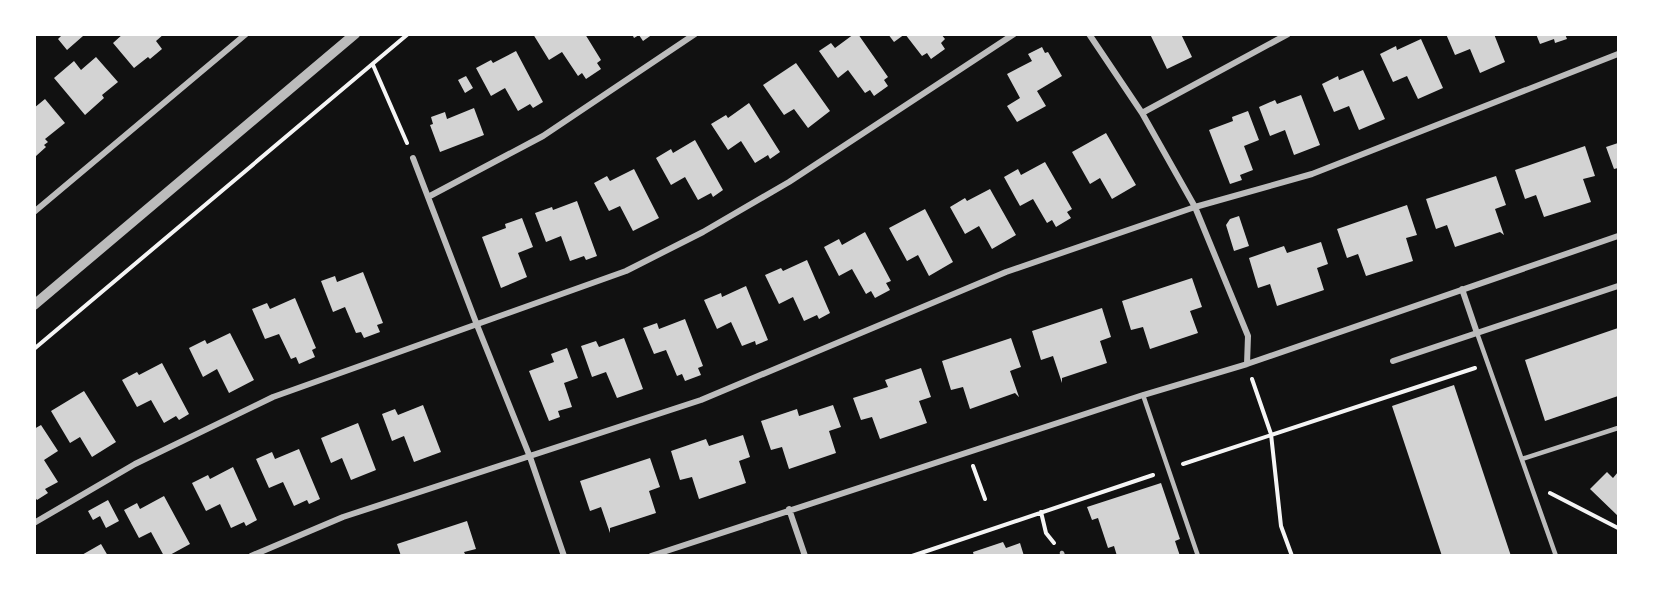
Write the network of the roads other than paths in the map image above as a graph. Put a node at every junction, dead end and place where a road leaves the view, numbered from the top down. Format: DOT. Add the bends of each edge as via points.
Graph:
graph roads {
  1 [pos="246,34"];
  2 [pos="356,34"];
  3 [pos="696,34"];
  4 [pos="1014,34"];
  5 [pos="1089,34"];
  6 [pos="1288,34"];
  7 [pos="1618,54"];
  8 [pos="1142,113"];
  9 [pos="413,158"];
  10 [pos="428,197"];
  11 [pos="1195,207"];
  12 [pos="34,212"];
  13 [pos="1618,236"];
  14 [pos="1618,286"];
  15 [pos="1462,289"];
  16 [pos="34,305"];
  17 [pos="477,326"];
  18 [pos="1477,333"];
  19 [pos="1393,362"];
  20 [pos="1247,364"];
  21 [pos="1143,394"];
  22 [pos="1618,428"];
  23 [pos="530,457"];
  24 [pos="1522,459"];
  25 [pos="789,509"];
  26 [pos="34,523"];
  27 [pos="251,555"];
  28 [pos="564,555"];
  29 [pos="651,555"];
  30 [pos="805,555"];
  31 [pos="1198,555"];
  32 [pos="1556,555"];
  1 -- 12 [label="street"];
  2 -- 16 [label="street"];
  3 -- 10 [label="street" via="543,136"];
  4 -- 17 [label="street" via="789,182 703,232 626,271"];
  5 -- 8 [label="street"];
  6 -- 8 [label="street"];
  7 -- 11 [label="street" via="1312,174"];
  8 -- 11 [label="street"];
  9 -- 10 [label="street"];
  10 -- 17 [label="street"];
  11 -- 20 [label="street" via="1248,336"];
  11 -- 23 [label="street" via="1006,272 701,400"];
  13 -- 15 [label="street"];
  14 -- 18 [label="street"];
  15 -- 18 [label="street"];
  15 -- 20 [label="street"];
  17 -- 23 [label="street"];
  17 -- 26 [label="street" via="273,397 135,464"];
  18 -- 19 [label="street"];
  18 -- 24 [label="lane"];
  20 -- 21 [label="street"];
  21 -- 25 [label="street"];
  21 -- 31 [label="lane"];
  22 -- 24 [label="lane"];
  23 -- 27 [label="street" via="343,517"];
  23 -- 28 [label="street"];
  24 -- 32 [label="lane"];
  25 -- 29 [label="street"];
  25 -- 30 [label="street"];
}
